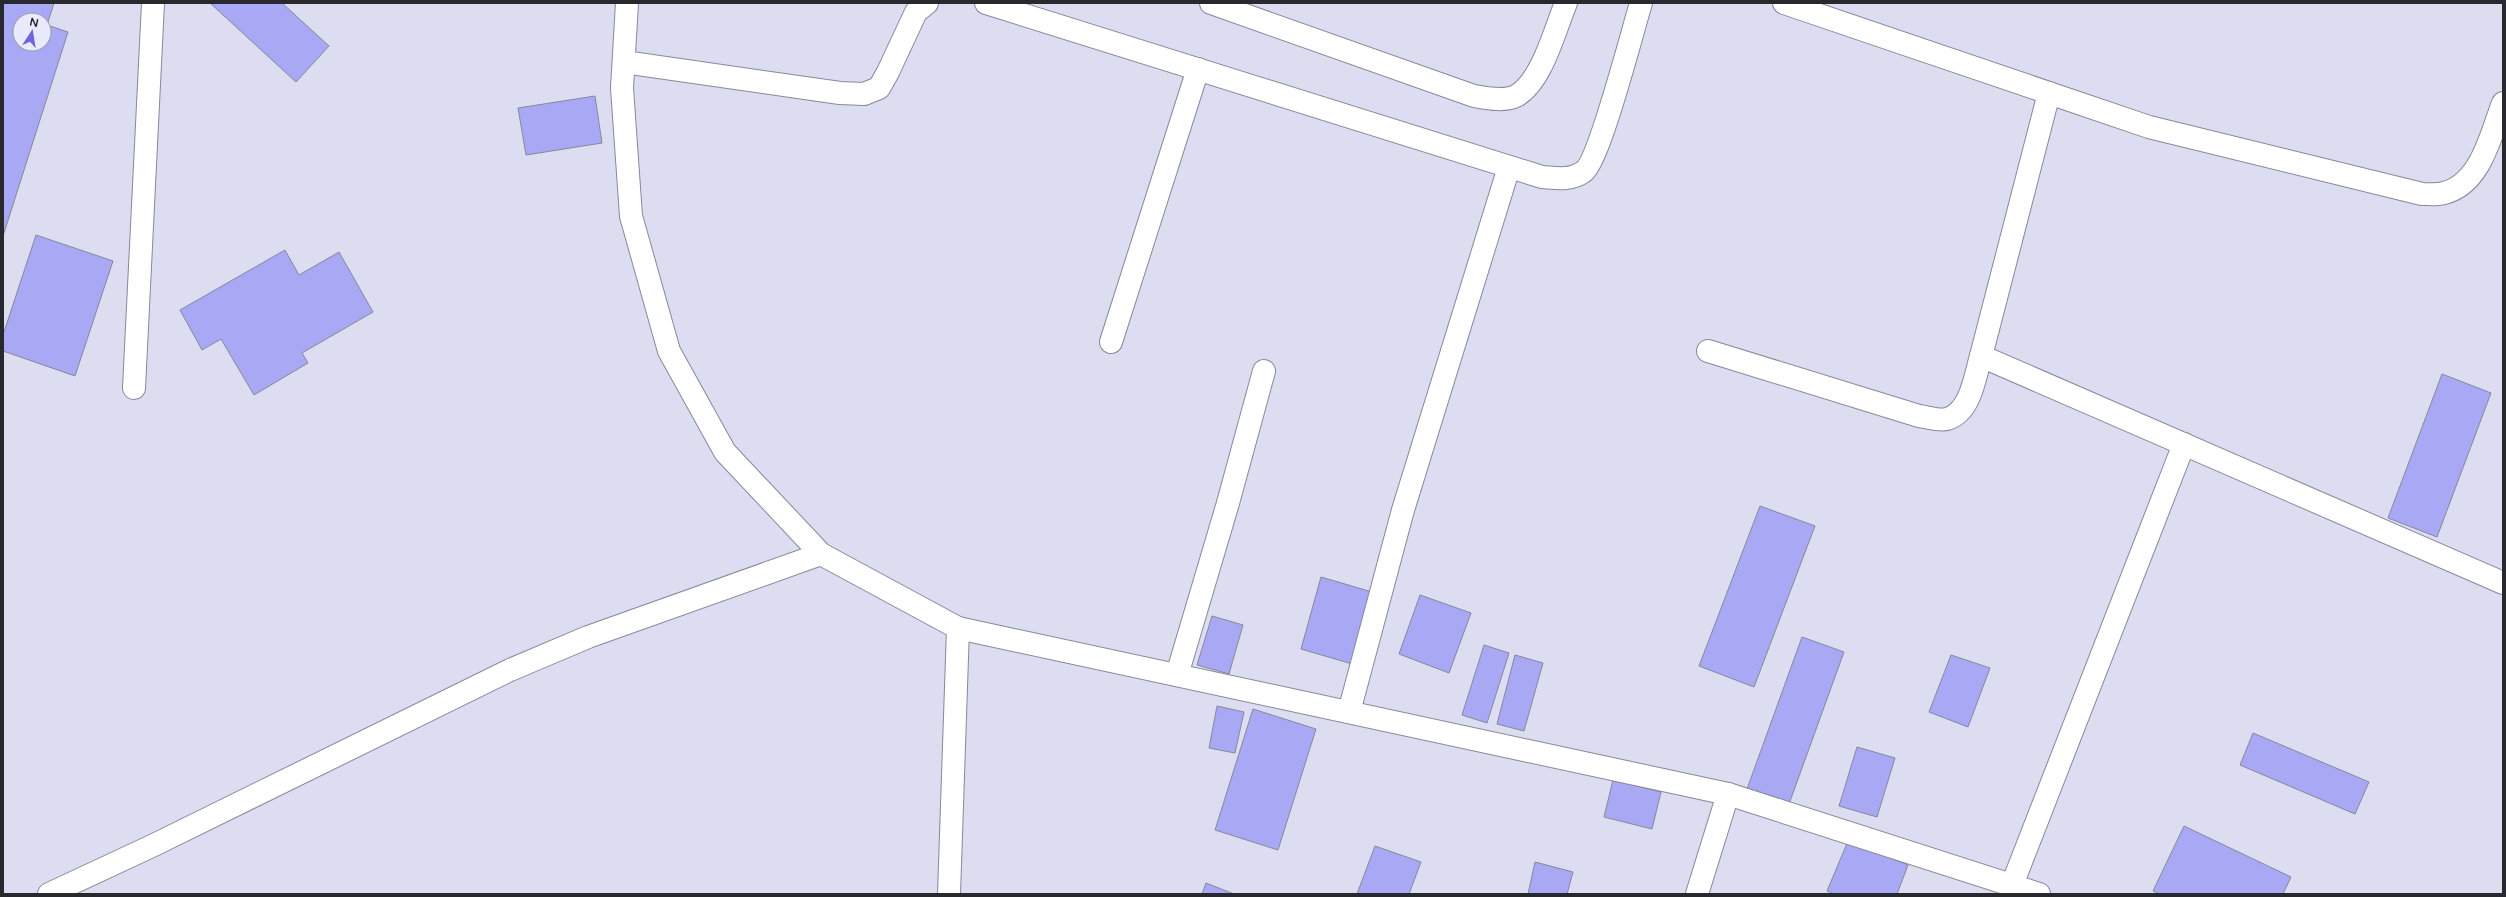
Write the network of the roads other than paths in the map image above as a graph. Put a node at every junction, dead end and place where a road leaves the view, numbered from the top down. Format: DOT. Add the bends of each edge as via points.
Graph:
graph roads {
  1 [pos="153,3"];
  2 [pos="627,3"];
  3 [pos="928,3"];
  4 [pos="986,3"];
  5 [pos="1211,3"];
  6 [pos="1566,3"];
  7 [pos="1641,3"];
  8 [pos="1784,3"];
  9 [pos="624,62"];
  10 [pos="1198,69"];
  11 [pos="2049,92"];
  12 [pos="2503,103"];
  13 [pos="1509,167"];
  14 [pos="1111,342"];
  15 [pos="1708,351"];
  16 [pos="1981,356"];
  17 [pos="1264,371"];
  18 [pos="134,388"];
  19 [pos="2184,444"];
  20 [pos="821,554"];
  21 [pos="2503,582"];
  22 [pos="958,628"];
  23 [pos="1177,675"];
  24 [pos="1349,712"];
  25 [pos="1728,794"];
  26 [pos="2012,885"];
  27 [pos="49,894"];
  28 [pos="948,894"];
  29 [pos="1697,894"];
  30 [pos="2039,894"];
  1 -- 18 [label="street"];
  2 -- 9 [label="street"];
  3 -- 9 [label="street" via="916,12 879,88 864,94 840,93"];
  4 -- 10 [label="street"];
  5 -- 6 [label="street" via="1474,96 1496,99 1516,96 1534,79"];
  7 -- 13 [label="street" via="1597,146 1584,172 1567,179 1542,177"];
  8 -- 11 [label="street"];
  9 -- 20 [label="street" via="622,88 631,216 669,351 725,452"];
  10 -- 13 [label="street"];
  10 -- 14 [label="street"];
  11 -- 12 [label="street" via="2148,127 2422,194 2444,193 2464,183 2480,162"];
  11 -- 16 [label="street"];
  13 -- 24 [label="street" via="1403,510"];
  15 -- 16 [label="street" via="1919,416 1946,420 1958,413 1970,395"];
  16 -- 19 [label="street"];
  17 -- 23 [label="street"];
  19 -- 21 [label="street"];
  19 -- 26 [label="street"];
  20 -- 22 [label="street"];
  20 -- 27 [label="street" via="588,637 510,670"];
  22 -- 23 [label="street"];
  22 -- 28 [label="street"];
  23 -- 24 [label="street"];
  24 -- 25 [label="street"];
  25 -- 26 [label="street"];
  25 -- 29 [label="street"];
  26 -- 30 [label="street"];
}
